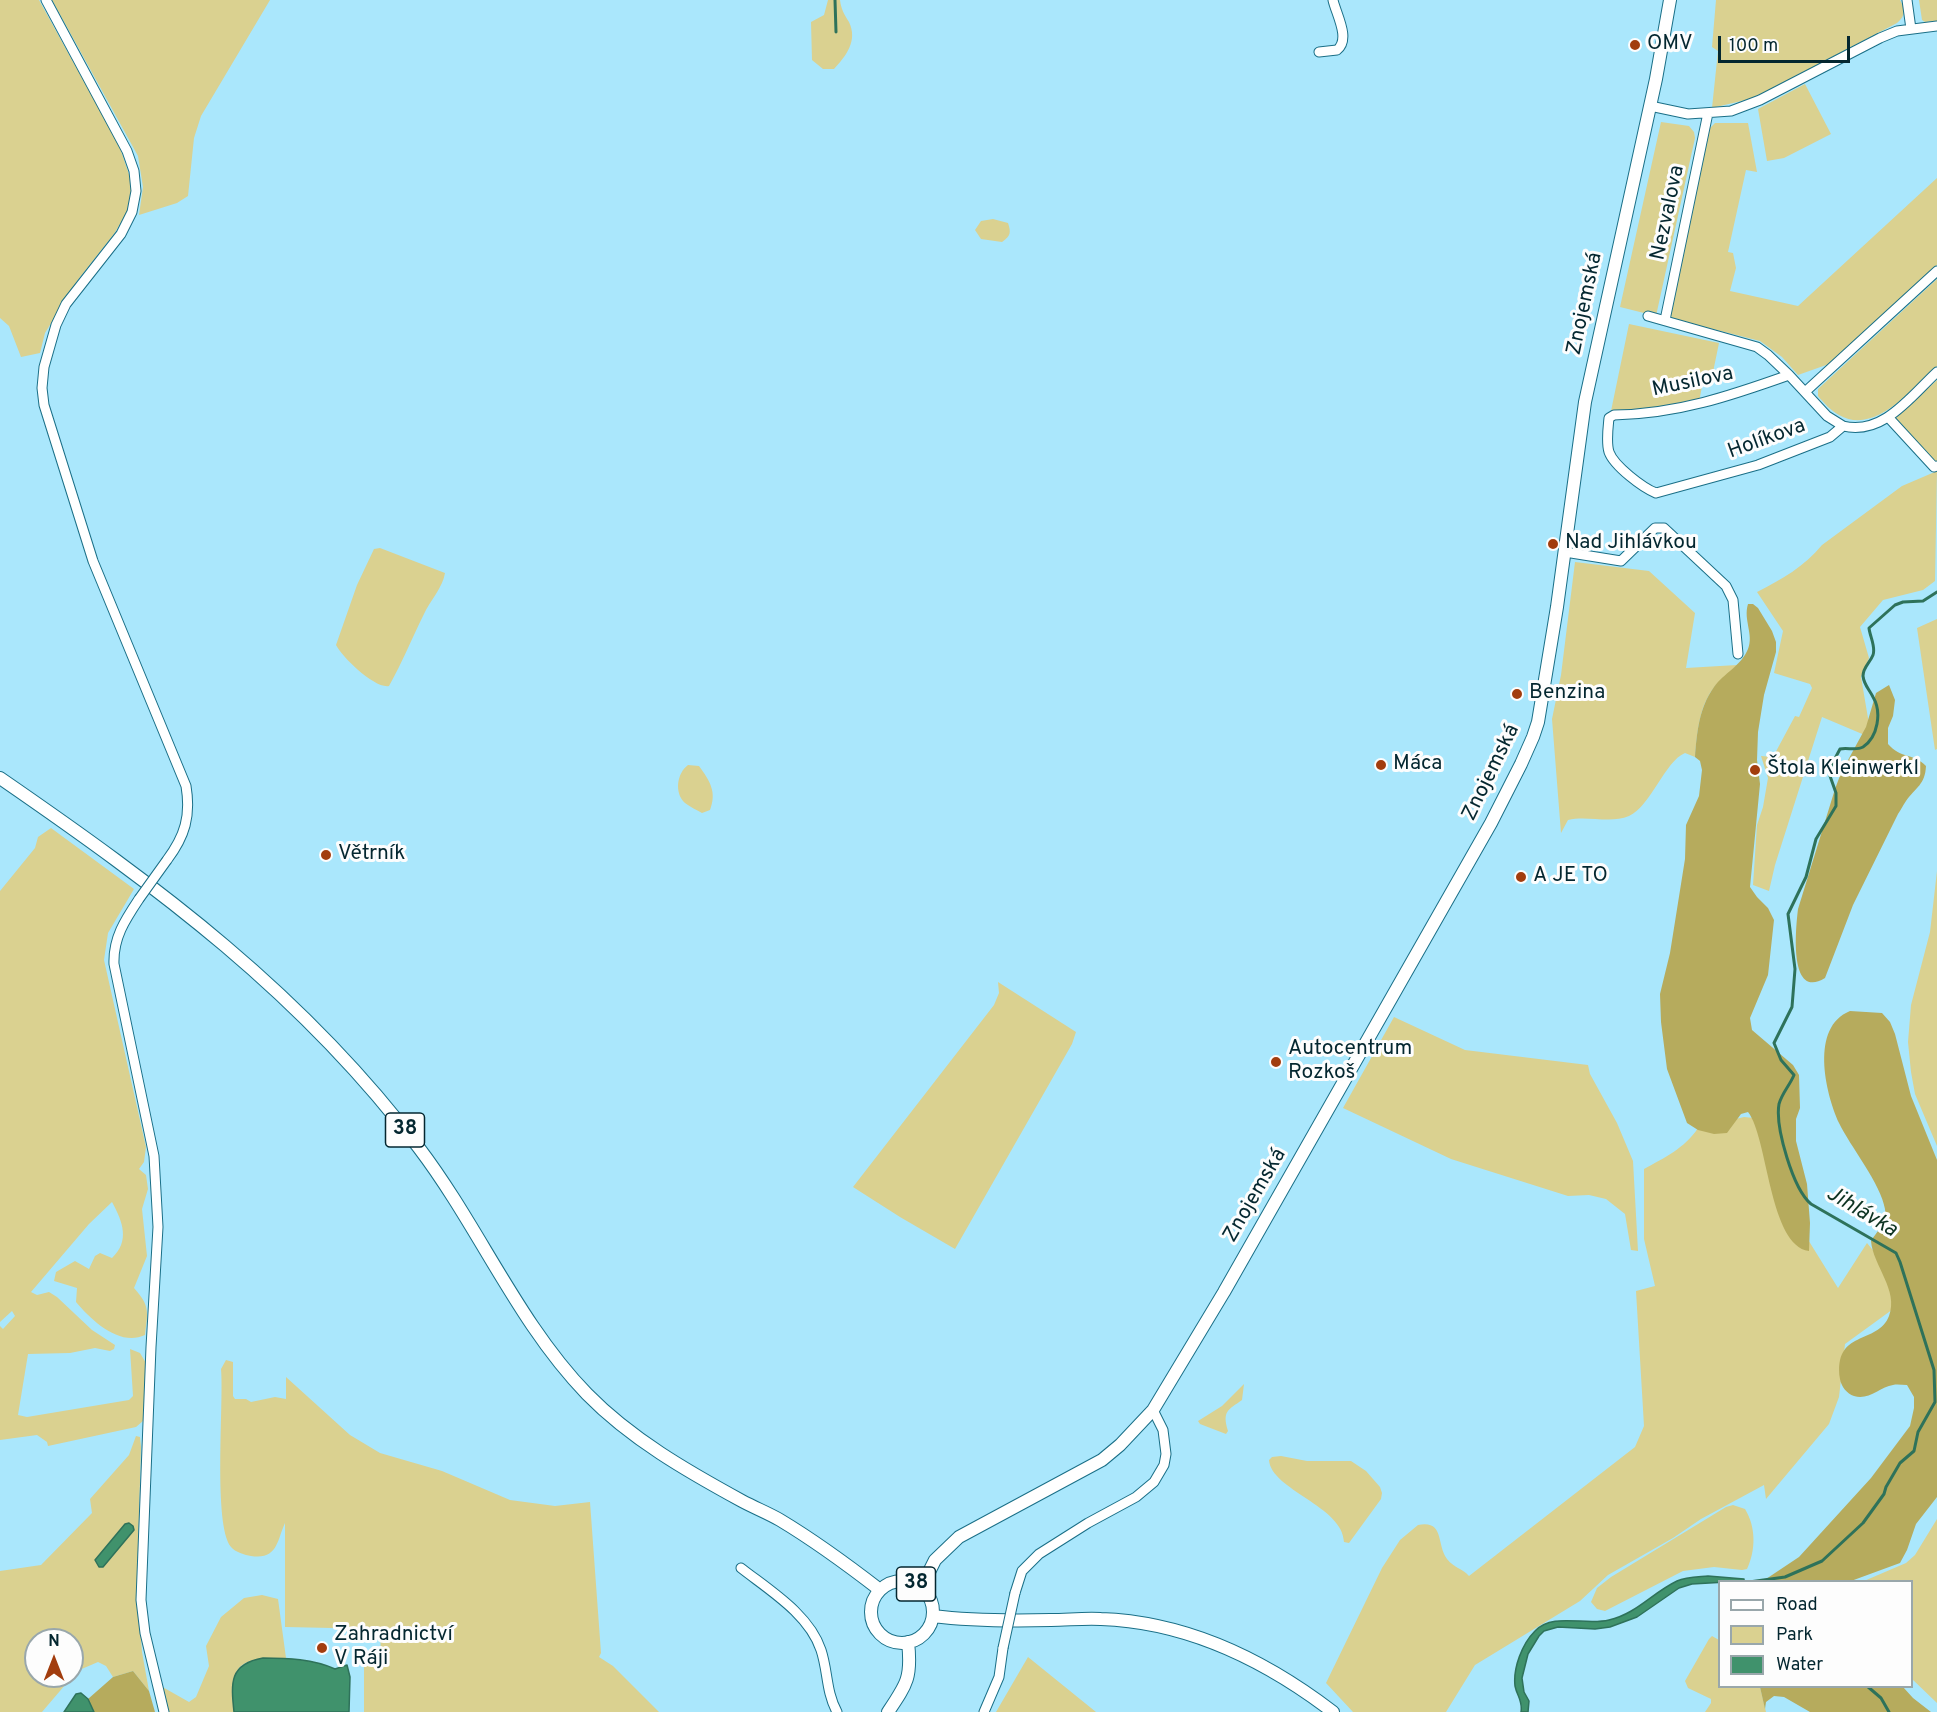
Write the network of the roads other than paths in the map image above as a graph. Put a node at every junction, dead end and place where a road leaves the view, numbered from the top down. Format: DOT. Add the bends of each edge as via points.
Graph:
graph roads {
  1 [pos="46,0"];
  2 [pos="1333,0"];
  3 [pos="1670,0"];
  4 [pos="1907,0"];
  5 [pos="1937,26"];
  6 [pos="1911,29"];
  7 [pos="1319,52"];
  8 [pos="1650,106"];
  9 [pos="1708,113"];
  10 [pos="1937,271"];
  11 [pos="1648,316"];
  12 [pos="1665,320"];
  13 [pos="1937,372"];
  14 [pos="1789,375"];
  15 [pos="1805,392"];
  16 [pos="1888,417"];
  17 [pos="1843,426"];
  18 [pos="1608,448"];
  19 [pos="1935,466"];
  20 [pos="1565,552"];
  21 [pos="1738,654"];
  22 [pos="0,778"];
  23 [pos="1153,1410"];
  24 [pos="741,1568"];
  25 [pos="921,1588"];
  26 [pos="880,1590"];
  27 [pos="933,1616"];
  28 [pos="908,1642"];
  29 [pos="164,1712"];
  30 [pos="837,1712"];
  31 [pos="888,1712"];
  32 [pos="984,1712"];
  33 [pos="1333,1712"];
  1 -- 29 [label="street, bridge" via="127,151 136,182 132,212 121,234 66,304 56,325 42,388 48,422 93,561 186,786 188,813 179,844 118,933 114,953 156,1174 158,1227 141,1600"];
  2 -- 7 [label="street" via="1343,41 1337,50"];
  3 -- 8 [label="main road, Znojemská"];
  4 -- 6 [label="street"];
  5 -- 6 [label="street"];
  6 -- 9 [label="street" via="1880,38 1750,105"];
  8 -- 9 [label="street" via="1688,114"];
  8 -- 20 [label="main road, Znojemská" via="1585,402"];
  9 -- 12 [label="street, Nezvalova"];
  10 -- 15 [label="street"];
  11 -- 12 [label="street"];
  12 -- 14 [label="street" via="1757,347"];
  13 -- 16 [label="street, Holíkova"];
  14 -- 15 [label="street"];
  14 -- 18 [label="street, Musilova" via="1701,404 1614,414 1610,418"];
  15 -- 17 [label="street" via="1827,416"];
  16 -- 17 [label="street, Holíkova" via="1872,425"];
  16 -- 19 [label="street"];
  17 -- 18 [label="street, Holíkova" via="1830,437 1758,465 1656,494 1615,462"];
  20 -- 21 [label="street" via="1621,561 1655,528 1664,528 1732,596"];
  20 -- 23 [label="main road, Znojemská" via="1538,722 1521,764 1460,878"];
  22 -- 26 [label="main road, 38" via="190,917 312,1023 419,1147 536,1330 565,1370 607,1414 672,1460 780,1520"];
  23 -- 25 [label="main road, Znojemská" via="1102,1460 959,1537 933,1564"];
  23 -- 32 [label="street, bridge" via="1163,1431 1164,1465 1154,1482 1136,1497 1039,1554 1022,1571 999,1677"];
  24 -- 30 [label="street" via="794,1611 815,1636"];
  25 -- 26 [label="main road, 38" via="910,1582 898,1582"];
  25 -- 27 [label="main road, 38" via="929,1598"];
  26 -- 28 [label="main road, 38" via="872,1607 875,1626 888,1639"];
  27 -- 28 [label="main road, 38" via="924,1633"];
  27 -- 33 [label="main road" via="985,1620 1100,1619 1164,1627 1205,1639 1262,1664"];
  28 -- 31 [label="main road" via="908,1677"];
}
